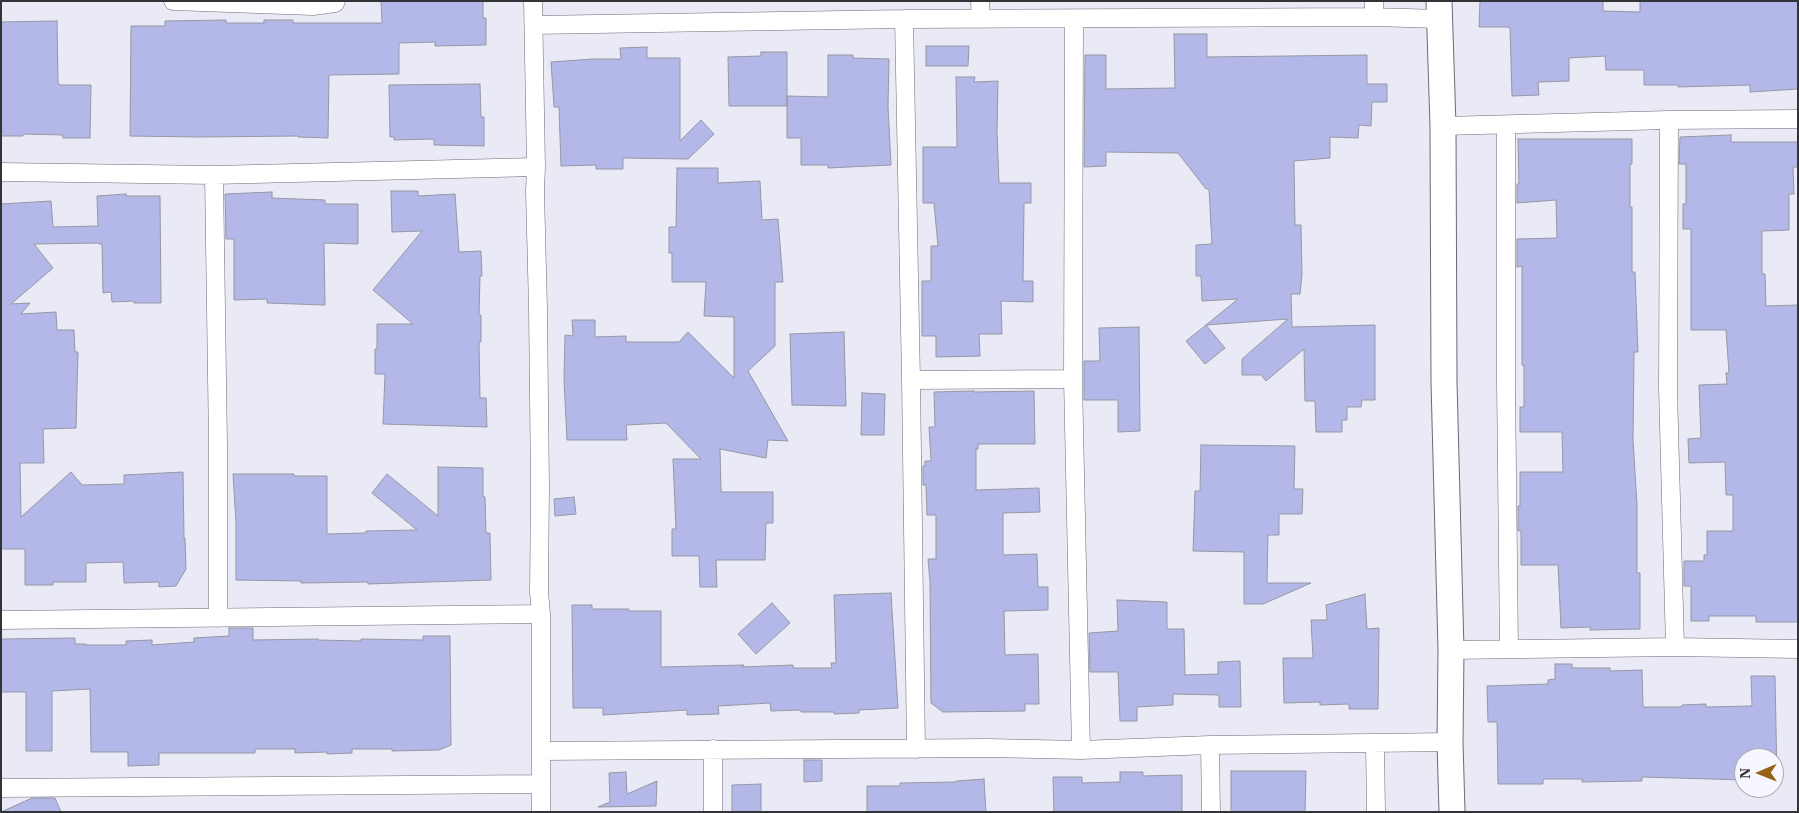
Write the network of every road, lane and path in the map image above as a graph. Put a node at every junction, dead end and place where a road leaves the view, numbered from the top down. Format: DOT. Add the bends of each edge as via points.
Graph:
graph roads {
  1 [pos="173,1"];
  2 [pos="336,1"];
  3 [pos="533,1"];
  4 [pos="980,1"];
  5 [pos="1374,9"];
  6 [pos="1439,10"];
  7 [pos="904,19"];
  8 [pos="981,19"];
  9 [pos="1074,19"];
  10 [pos="534,25"];
  11 [pos="1798,119"];
  12 [pos="1670,120"];
  13 [pos="1506,125"];
  14 [pos="1443,126"];
  15 [pos="536,167"];
  16 [pos="1,172"];
  17 [pos="214,175"];
  18 [pos="911,380"];
  19 [pos="1073,380"];
  20 [pos="541,614"];
  21 [pos="218,618"];
  22 [pos="1,620"];
  23 [pos="1675,647"];
  24 [pos="1509,649"];
  25 [pos="1451,650"];
  26 [pos="1798,650"];
  27 [pos="1450,742"];
  28 [pos="1375,744"];
  29 [pos="1210,745"];
  30 [pos="713,749"];
  31 [pos="916,749"];
  32 [pos="1081,750"];
  33 [pos="541,751"];
  34 [pos="541,784"];
  35 [pos="1,788"];
  36 [pos="542,812"];
  37 [pos="713,812"];
  38 [pos="1211,812"];
  39 [pos="1376,812"];
  40 [pos="1452,812"];
  1 -- 2 [label="street" via="313,6"];
  3 -- 10 [label="street"];
  4 -- 8 [label="street"];
  5 -- 6 [label="street"];
  5 -- 9 [label="street"];
  6 -- 14 [label="street"];
  7 -- 8 [label="street"];
  7 -- 10 [label="street"];
  7 -- 18 [label="street"];
  8 -- 9 [label="street"];
  9 -- 19 [label="street"];
  10 -- 15 [label="street"];
  11 -- 12 [label="street"];
  12 -- 13 [label="street"];
  12 -- 23 [label="street" via="1668,390"];
  13 -- 14 [label="street"];
  13 -- 24 [label="street"];
  14 -- 25 [label="street" via="1444,382"];
  15 -- 17 [label="street"];
  15 -- 20 [label="street"];
  16 -- 17 [label="street"];
  17 -- 21 [label="street"];
  18 -- 19 [label="street"];
  18 -- 31 [label="street"];
  19 -- 32 [label="street"];
  20 -- 21 [label="street"];
  20 -- 33 [label="street"];
  21 -- 22 [label="street"];
  23 -- 24 [label="street"];
  23 -- 26 [label="street"];
  24 -- 25 [label="street"];
  25 -- 27 [label="street"];
  27 -- 28 [label="street"];
  27 -- 40 [label="street"];
  28 -- 29 [label="street"];
  28 -- 39 [label="street"];
  29 -- 32 [label="street"];
  29 -- 38 [label="street"];
  30 -- 31 [label="street"];
  30 -- 33 [label="street"];
  30 -- 37 [label="street"];
  31 -- 32 [label="street"];
  33 -- 34 [label="street"];
  34 -- 35 [label="street"];
  34 -- 36 [label="street"];
}
